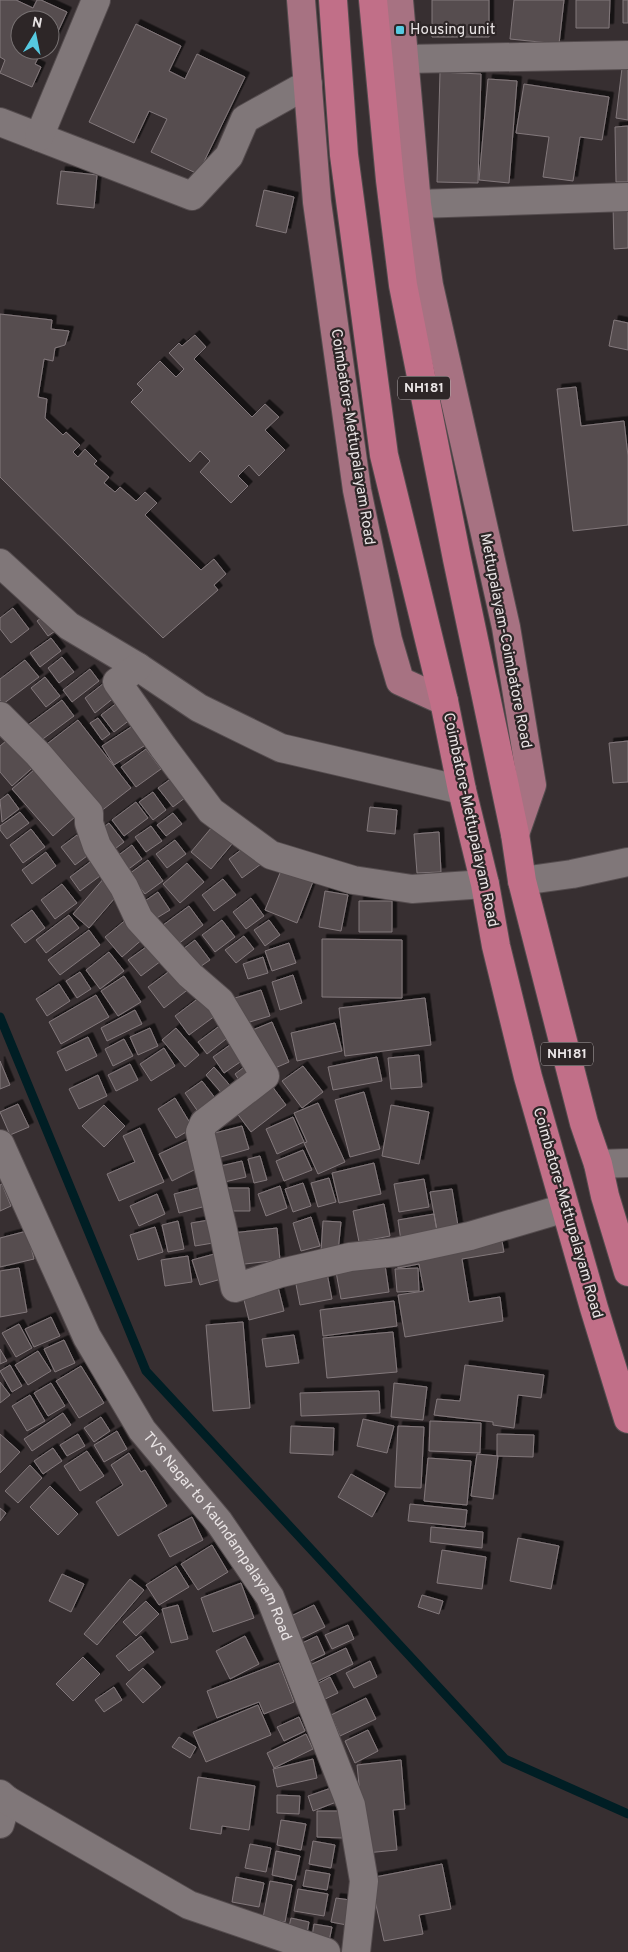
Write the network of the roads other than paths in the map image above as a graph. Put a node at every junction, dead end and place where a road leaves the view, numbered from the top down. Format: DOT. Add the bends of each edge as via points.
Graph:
graph roads {
  1 [pos="96,0"];
  2 [pos="302,0"];
  3 [pos="334,0"];
  4 [pos="373,0"];
  5 [pos="399,0"];
  6 [pos="628,55"];
  7 [pos="406,59"];
  8 [pos="308,84"];
  9 [pos="0,122"];
  10 [pos="40,137"];
  11 [pos="628,197"];
  12 [pos="417,204"];
  13 [pos="2,569"];
  14 [pos="138,667"];
  15 [pos="444,701"];
  16 [pos="0,716"];
  17 [pos="462,790"];
  18 [pos="515,834"];
  19 [pos="628,862"];
  20 [pos="522,881"];
  21 [pos="485,884"];
  22 [pos="570,1066"];
  23 [pos="528,1077"];
  24 [pos="584,1123"];
  25 [pos="544,1134"];
  26 [pos="0,1144"];
  27 [pos="628,1163"];
  28 [pos="598,1164"];
  29 [pos="566,1208"];
  30 [pos="628,1272"];
  31 [pos="628,1419"];
  32 [pos="2,1806"];
  33 [pos="326,1952"];
  34 [pos="356,1952"];
  1 -- 10 [label="street"];
  2 -- 8 [label="main road, Coimbatore-Mettupalayam Road"];
  3 -- 15 [label="highway, NH181" via="344,155 384,455"];
  4 -- 18 [label="highway, NH181" via="403,285"];
  5 -- 7 [label="main road, Mettupalayam-Coimbatore Road" via="400,30"];
  6 -- 7 [label="street"];
  7 -- 12 [label="main road, Mettupalayam-Coimbatore Road"];
  8 -- 10 [label="street" via="245,119 229,156 192,196"];
  8 -- 15 [label="main road, Coimbatore-Mettupalayam Road" via="317,202 357,490 388,640 400,681"];
  9 -- 10 [label="street"];
  11 -- 12 [label="street"];
  12 -- 18 [label="main road, Mettupalayam-Coimbatore Road" via="429,285 506,627 532,785"];
  13 -- 14 [label="street" via="69,626"];
  14 -- 17 [label="street" via="199,708 280,748"];
  14 -- 21 [label="street" via="117,682 162,747 211,810 271,855 353,880 412,889"];
  15 -- 17 [label="highway, Coimbatore-Mettupalayam Road"];
  16 -- 29 [label="street" via="89,813 89,824 97,846 124,887 139,920 190,976 220,1001 265,1076 204,1123 200,1132 235,1288 341,1259 396,1252 470,1236"];
  17 -- 21 [label="highway, Coimbatore-Mettupalayam Road"];
  18 -- 20 [label="highway, Mettupalayam-Coimbatore Road / NH181"];
  19 -- 20 [label="street"];
  20 -- 22 [label="highway, Mettupalayam-Coimbatore Road / NH181"];
  21 -- 23 [label="highway, Coimbatore-Mettupalayam Road" via="496,946"];
  22 -- 23 [label="highway"];
  22 -- 24 [label="highway, Mettupalayam-Coimbatore Road / NH181"];
  23 -- 25 [label="highway, Coimbatore-Mettupalayam Road"];
  24 -- 25 [label="highway"];
  24 -- 28 [label="highway, Mettupalayam-Coimbatore Road / NH181"];
  25 -- 29 [label="highway, Coimbatore-Mettupalayam Road"];
  26 -- 34 [label="street, TVS Nagar to Kaundampalayam Road" via="87,1337 142,1430 219,1522 270,1597 351,1805 364,1881"];
  27 -- 28 [label="street"];
  28 -- 30 [label="highway, Mettupalayam-Coimbatore Road / NH181"];
  29 -- 31 [label="highway, Coimbatore-Mettupalayam Road"];
  32 -- 33 [label="street" via="189,1905"];
}
